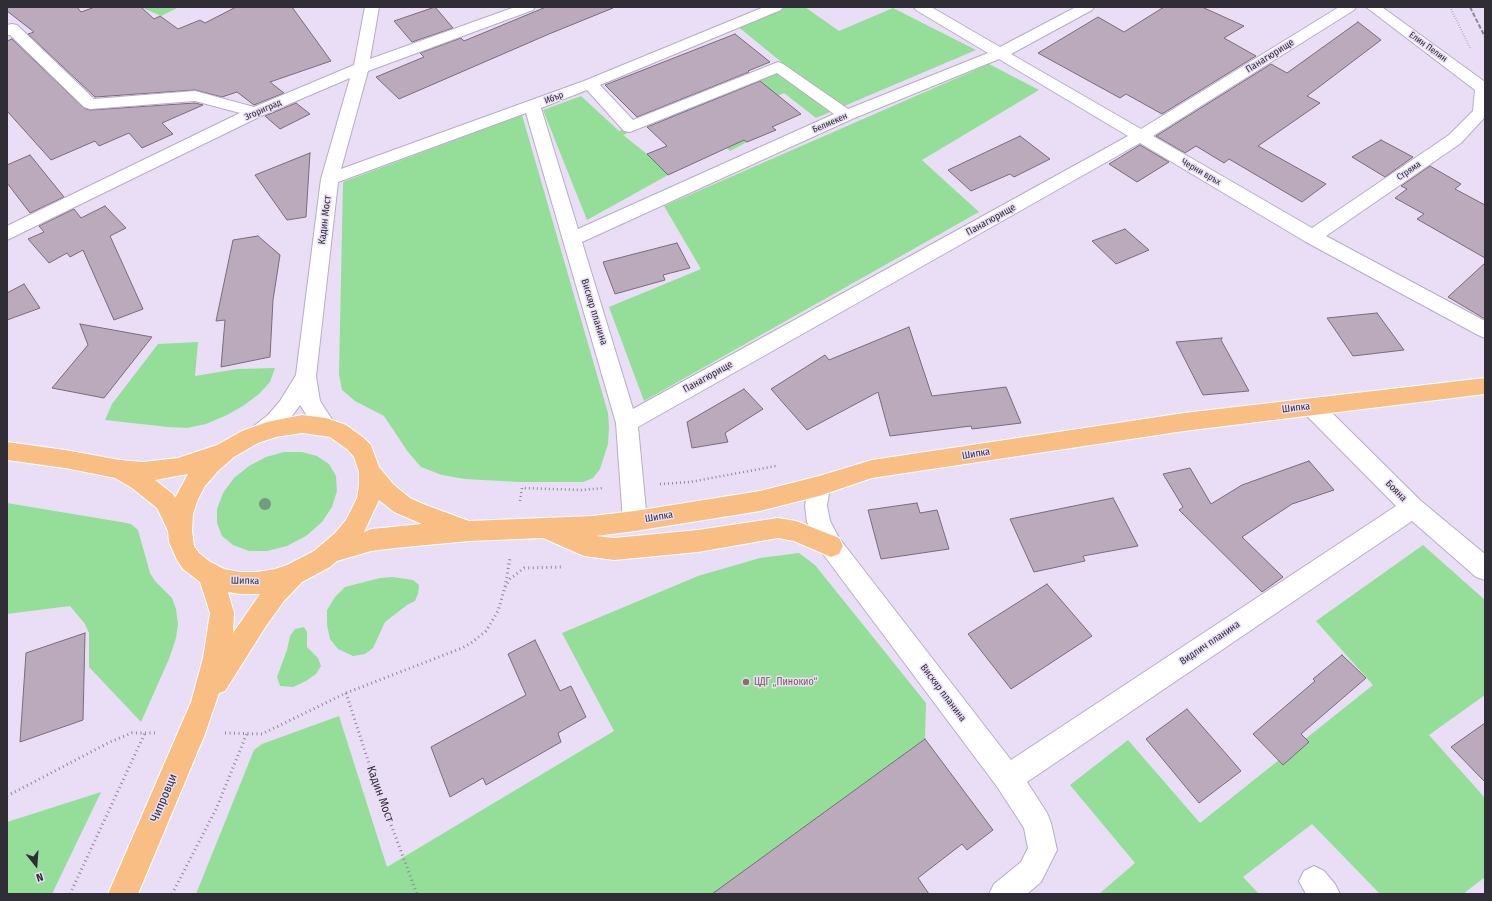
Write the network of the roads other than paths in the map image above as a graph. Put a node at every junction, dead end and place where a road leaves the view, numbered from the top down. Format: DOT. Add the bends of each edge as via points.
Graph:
graph roads {
  1 [pos="372,7"];
  2 [pos="528,7"];
  3 [pos="776,7"];
  4 [pos="921,7"];
  5 [pos="1087,7"];
  6 [pos="1349,7"];
  7 [pos="1373,7"];
  8 [pos="7,31"];
  9 [pos="999,54"];
  10 [pos="361,68"];
  11 [pos="590,84"];
  12 [pos="1483,88"];
  13 [pos="532,106"];
  14 [pos="255,112"];
  15 [pos="846,115"];
  16 [pos="1141,136"];
  17 [pos="330,179"];
  18 [pos="7,234"];
  19 [pos="1312,237"];
  20 [pos="572,239"];
  21 [pos="1485,330"];
  22 [pos="306,376"];
  23 [pos="1485,386"];
  24 [pos="1312,407"];
  25 [pos="627,423"];
  26 [pos="326,427"];
  27 [pos="262,432"];
  28 [pos="226,450"];
  29 [pos="7,451"];
  30 [pos="120,470"];
  31 [pos="370,472"];
  32 [pos="819,486"];
  33 [pos="1413,508"];
  34 [pos="635,521"];
  35 [pos="546,528"];
  36 [pos="180,531"];
  37 [pos="469,531"];
  38 [pos="831,546"];
  39 [pos="330,552"];
  40 [pos="1485,569"];
  41 [pos="293,574"];
  42 [pos="210,575"];
  43 [pos="204,702"];
  44 [pos="1008,778"];
  45 [pos="124,894"];
  46 [pos="1004,894"];
  1 -- 10 [label="street, Кадин Мост"];
  2 -- 10 [label="street, Згориград"];
  3 -- 11 [label="street, Ибър"];
  4 -- 9 [label="street, Черни връх"];
  5 -- 9 [label="street, Белмекен"];
  6 -- 16 [label="street, Панагюрище"];
  7 -- 12 [label="street, Елин Пелин"];
  8 -- 14 [label="street" via="12,28 90,104 195,96"];
  9 -- 15 [label="street, Белмекен"];
  9 -- 16 [label="street, Черни връх"];
  10 -- 14 [label="street, Згориград"];
  10 -- 17 [label="street, Кадин Мост"];
  11 -- 13 [label="street, Ибър"];
  11 -- 15 [label="street" via="630,127 778,67"];
  12 -- 19 [label="street, Стряма" via="1481,112 1456,139"];
  13 -- 17 [label="street, Ибър"];
  13 -- 20 [label="street, Вискяр планина"];
  14 -- 18 [label="street, Згориград"];
  15 -- 20 [label="street, Белмекен"];
  16 -- 19 [label="street, Черни връх"];
  16 -- 25 [label="street, Панагюрище"];
  17 -- 22 [label="street, Кадин Мост"];
  19 -- 21 [label="street, Черни връх"];
  20 -- 25 [label="street, Вискяр планина"];
  22 -- 26 [label="street, Кадин Мост" via="310,403"];
  22 -- 27 [label="street, Кадин Мост" via="288,407"];
  23 -- 24 [label="main road, Шипка"];
  24 -- 32 [label="main road, Шипка" via="1176,423 872,469"];
  24 -- 33 [label="street, Бояна"];
  25 -- 34 [label="street, Вискяр планина"];
  26 -- 27 [label="main road, Шипка" via="289,425"];
  26 -- 31 [label="main road, Шипка" via="338,431 356,444 363,452"];
  27 -- 28 [label="main road, Шипка"];
  28 -- 30 [label="main road, Шипка" via="178,467 143,472"];
  28 -- 36 [label="main road, Шипка" via="210,464 193,485 181,514"];
  29 -- 30 [label="main road, Шипка"];
  30 -- 36 [label="main road, Шипка" via="140,481 165,501"];
  31 -- 37 [label="main road, Шипка" via="385,491 402,505"];
  31 -- 39 [label="main road, Шипка" via="368,499 362,513 344,540"];
  32 -- 34 [label="main road, Шипка" via="760,501"];
  32 -- 38 [label="street, Вискяр планина" via="816,506 819,522"];
  33 -- 40 [label="street, Бояна"];
  33 -- 44 [label="street, Видлич планина"];
  34 -- 35 [label="main road, Шипка"];
  35 -- 37 [label="main road, Шипка"];
  35 -- 38 [label="main road" via="584,546 614,549 698,541 778,528 796,531"];
  36 -- 42 [label="main road, Шипка" via="181,542 191,561"];
  37 -- 39 [label="main road, Шипка" via="371,540"];
  38 -- 44 [label="street, Вискяр планина"];
  39 -- 41 [label="main road, Шипка"];
  41 -- 42 [label="main road, Шипка" via="257,583 240,583"];
  41 -- 43 [label="main road, Чипровци" via="257,618"];
  42 -- 43 [label="main road, Чипровци" via="222,613 216,658"];
  43 -- 45 [label="main road, Чипровци"];
  44 -- 46 [label="street, Вискяр планина" via="1037,823 1043,850 1031,872"];
}
